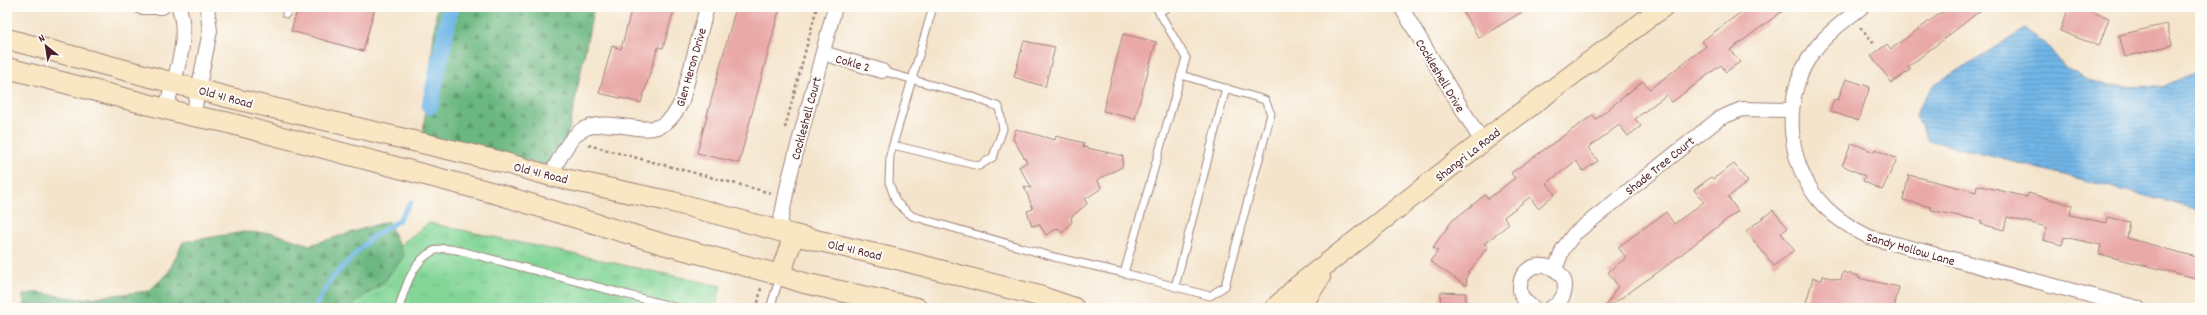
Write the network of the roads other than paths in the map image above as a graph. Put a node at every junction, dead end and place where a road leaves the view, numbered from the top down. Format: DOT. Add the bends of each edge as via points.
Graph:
graph roads {
  1 [pos="140,7"];
  2 [pos="162,7"];
  3 [pos="179,7"];
  4 [pos="207,7"];
  5 [pos="707,7"];
  6 [pos="835,7"];
  7 [pos="933,7"];
  8 [pos="1168,7"];
  9 [pos="1400,7"];
  10 [pos="1663,7"];
  11 [pos="1862,7"];
  12 [pos="1158,10"];
  13 [pos="7,39"];
  14 [pos="823,53"];
  15 [pos="7,68"];
  16 [pos="882,71"];
  17 [pos="1181,75"];
  18 [pos="912,80"];
  19 [pos="173,81"];
  20 [pos="1226,88"];
  21 [pos="200,89"];
  22 [pos="166,108"];
  23 [pos="1791,110"];
  24 [pos="193,116"];
  25 [pos="1482,142"];
  26 [pos="893,145"];
  27 [pos="551,176"];
  28 [pos="786,232"];
  29 [pos="1332,258"];
  30 [pos="1555,269"];
  31 [pos="1124,273"];
  32 [pos="780,275"];
  33 [pos="1175,287"];
  34 [pos="399,308"];
  35 [pos="678,308"];
  36 [pos="770,308"];
  37 [pos="917,308"];
  38 [pos="1074,308"];
  39 [pos="1275,308"];
  40 [pos="1300,308"];
  41 [pos="1534,308"];
  42 [pos="1550,308"];
  43 [pos="2138,308"];
  1 -- 2 [label="street"];
  3 -- 19 [label="street" via="184,37"];
  4 -- 21 [label="street" via="210,31"];
  5 -- 27 [label="street, Glen Heron Drive" via="676,115 664,124 644,130 600,124 585,128 557,159"];
  6 -- 14 [label="street, Cockleshell Court"];
  7 -- 18 [label="lane"];
  8 -- 12 [label="lane"];
  9 -- 25 [label="street, Cockleshell Drive"];
  10 -- 25 [label="street, Shangri La Road"];
  11 -- 23 [label="street, Sandy Hollow Lane" via="1824,38 1813,53 1795,89"];
  12 -- 17 [label="lane" via="1186,58"];
  13 -- 19 [label="street, Old 41 Road"];
  14 -- 16 [label="street, Cokle 2"];
  14 -- 28 [label="street, Cockleshell Court" via="789,179"];
  15 -- 22 [label="street, Old 41 Road"];
  16 -- 18 [label="lane"];
  17 -- 20 [label="lane"];
  17 -- 31 [label="lane"];
  18 -- 26 [label="lane"];
  18 -- 26 [label="lane" via="971,96 999,107 1003,129 993,157 979,166"];
  19 -- 21 [label="street, Old 41 Road"];
  19 -- 22 [label="street"];
  20 -- 33 [label="lane"];
  20 -- 33 [label="lane" via="1265,100 1271,114 1226,286 1210,296"];
  21 -- 24 [label="street"];
  21 -- 27 [label="street, Old 41 Road"];
  22 -- 24 [label="street, Old 41 Road"];
  23 -- 30 [label="street, Shade Tree Court" via="1742,109 1720,118 1574,234 1562,249"];
  23 -- 43 [label="street, Sandy Hollow Lane" via="1793,147 1800,169 1825,208 1846,225 1869,237 1894,245"];
  24 -- 32 [label="street, Old 41 Road" via="225,122 494,193 663,244"];
  25 -- 29 [label="street, Shangri La Road"];
  26 -- 31 [label="lane" via="889,182 896,202 912,216 1054,257"];
  27 -- 28 [label="street, Old 41 Road" via="673,202"];
  28 -- 32 [label="street"];
  28 -- 38 [label="street, Old 41 Road" via="1039,296"];
  29 -- 39 [label="street, Shangri La Road"];
  29 -- 40 [label="street"];
  30 -- 41 [label="street" via="1543,264 1535,266 1528,269 1521,279 1522,298"];
  30 -- 42 [label="street" via="1561,274 1565,291 1560,301"];
  31 -- 33 [label="lane"];
  32 -- 36 [label="lane"];
  32 -- 37 [label="street, Old 41 Road" via="804,283"];
  34 -- 35 [label="lane" via="404,289 415,268 425,255 440,248 462,251"];
}
